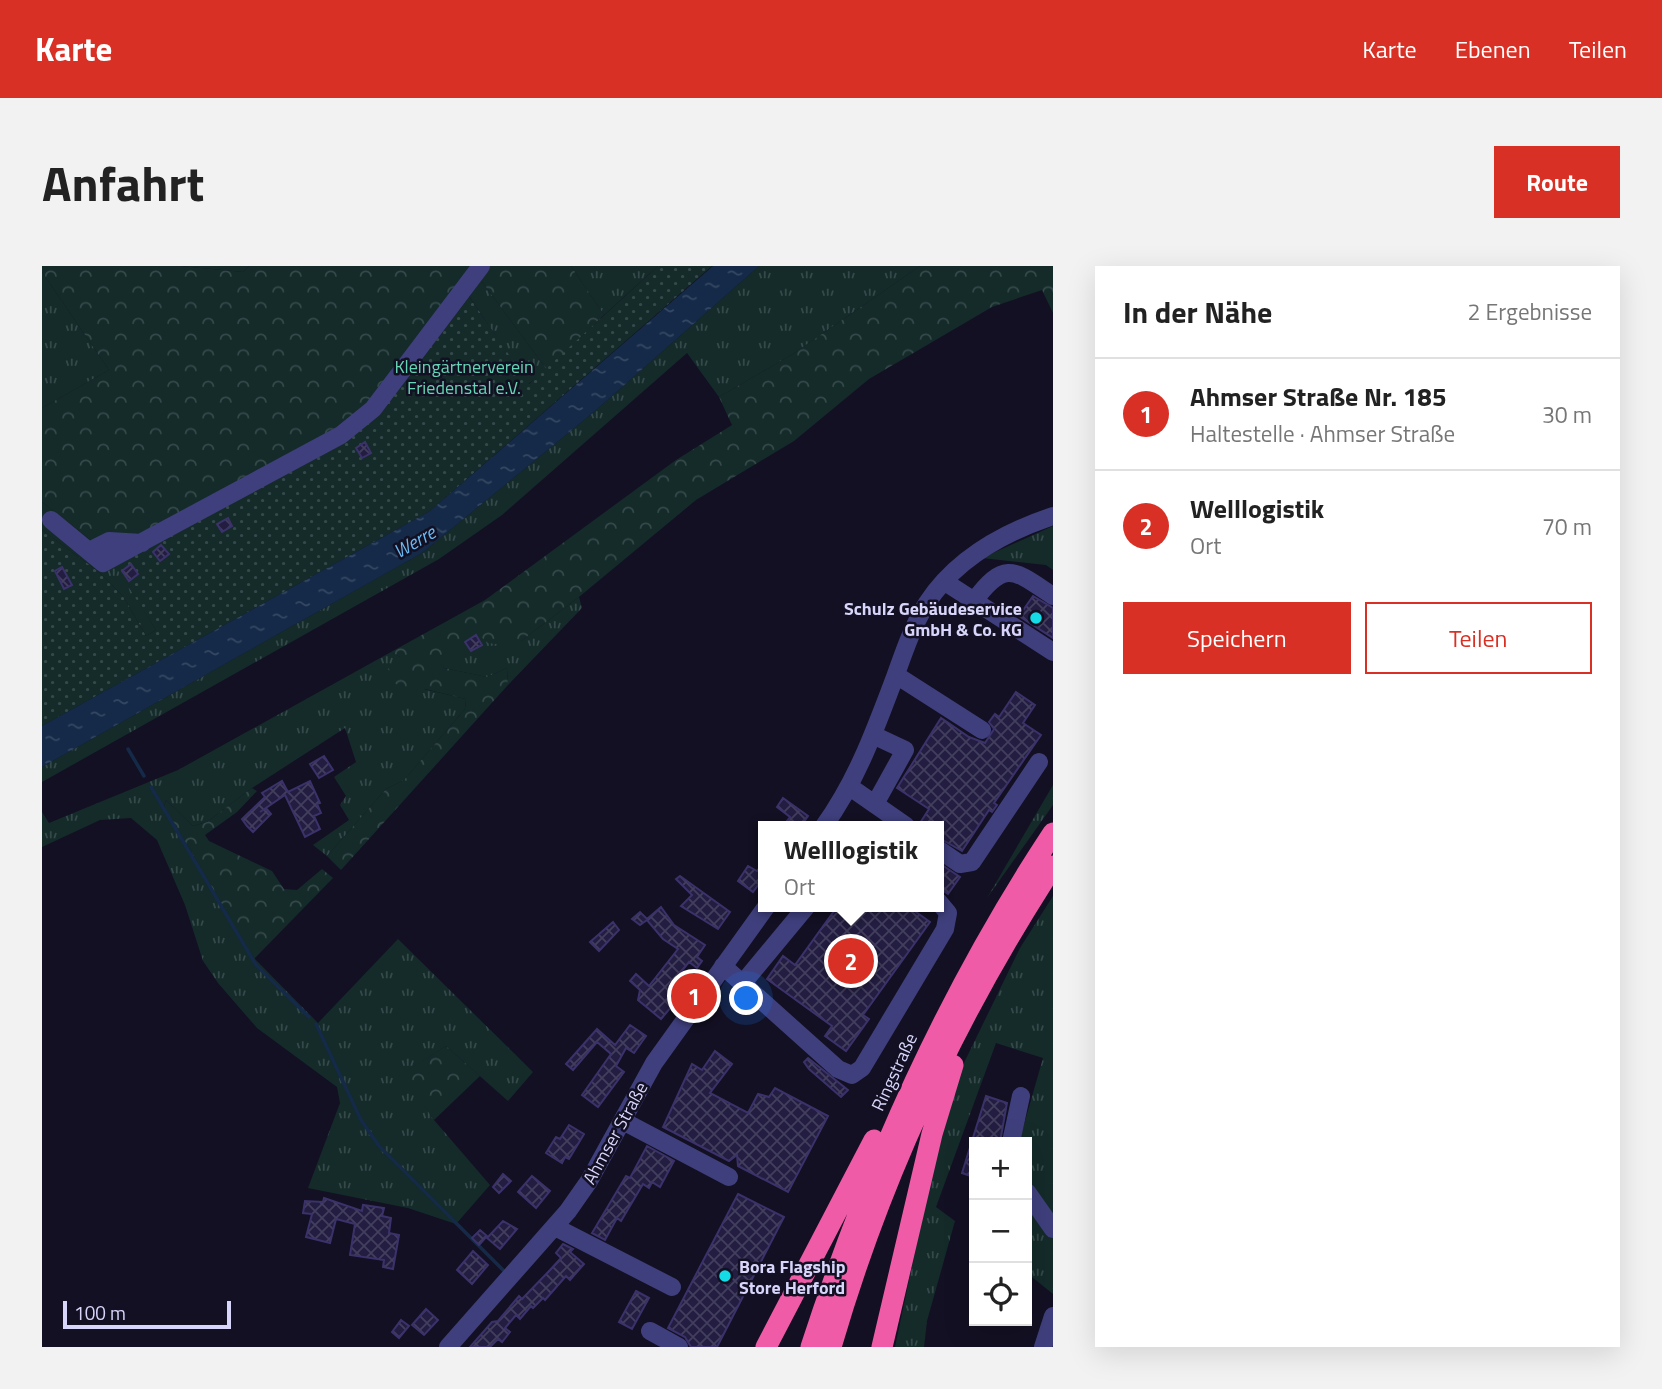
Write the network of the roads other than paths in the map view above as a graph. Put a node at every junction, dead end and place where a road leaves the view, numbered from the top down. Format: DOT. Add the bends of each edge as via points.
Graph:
graph roads {
  1 [pos="481,266"];
  2 [pos="1053,516"];
  3 [pos="51,520"];
  4 [pos="945,582"];
  5 [pos="1053,596"];
  6 [pos="974,601"];
  7 [pos="1053,652"];
  8 [pos="896,676"];
  9 [pos="982,730"];
  10 [pos="873,735"];
  11 [pos="1039,762"];
  12 [pos="850,788"];
  13 [pos="874,804"];
  14 [pos="827,821"];
  15 [pos="899,821"];
  16 [pos="1053,833"];
  17 [pos="944,853"];
  18 [pos="1053,866"];
  19 [pos="944,908"];
  20 [pos="762,912"];
  21 [pos="802,912"];
  22 [pos="723,965"];
  23 [pos="991,969"];
  24 [pos="743,983"];
  25 [pos="923,1062"];
  26 [pos="1021,1096"];
  27 [pos="623,1121"];
  28 [pos="1011,1137"];
  29 [pos="729,1177"];
  30 [pos="1032,1199"];
  31 [pos="555,1227"];
  32 [pos="1053,1229"];
  33 [pos="672,1287"];
  34 [pos="1053,1316"];
  35 [pos="650,1331"];
  36 [pos="448,1347"];
  37 [pos="679,1347"];
  38 [pos="766,1347"];
  39 [pos="811,1347"];
  40 [pos="831,1347"];
  41 [pos="882,1347"];
  42 [pos="1043,1347"];
  1 -- 3 [label="street" via="359,423 103,563"];
  2 -- 4 [label="street" via="1004,535"];
  4 -- 6 [label="street"];
  4 -- 8 [label="street" via="927,603"];
  5 -- 6 [label="street" via="1011,572 990,579"];
  6 -- 7 [label="street"];
  8 -- 9 [label="street"];
  8 -- 10 [label="street"];
  10 -- 12 [label="street"];
  10 -- 13 [label="street" via="905,750"];
  11 -- 17 [label="street" via="972,862 960,864"];
  12 -- 13 [label="street"];
  12 -- 14 [label="street"];
  13 -- 15 [label="street"];
  16 -- 25 [label="highway, Ringstraße" via="965,978"];
  18 -- 23 [label="highway"];
  19 -- 24 [label="street" via="948,913 945,929 858,1073 838,1069"];
  20 -- 22 [label="street, Ahmser Straße"];
  21 -- 24 [label="street"];
  22 -- 24 [label="street"];
  22 -- 27 [label="street, Ahmser Straße" via="654,1063"];
  23 -- 40 [label="highway" via="919,1112 874,1220"];
  23 -- 41 [label="highway" via="983,1001 951,1070 932,1134"];
  25 -- 38 [label="highway" via="910,1071"];
  25 -- 39 [label="highway, Ringstraße" via="884,1146"];
  26 -- 28 [label="street"];
  27 -- 29 [label="street"];
  27 -- 31 [label="street, Ahmser Straße" via="589,1181"];
  30 -- 32 [label="street"];
  31 -- 33 [label="street"];
  31 -- 36 [label="street, Ahmser Straße"];
  34 -- 42 [label="street"];
  35 -- 37 [label="street"];
}
